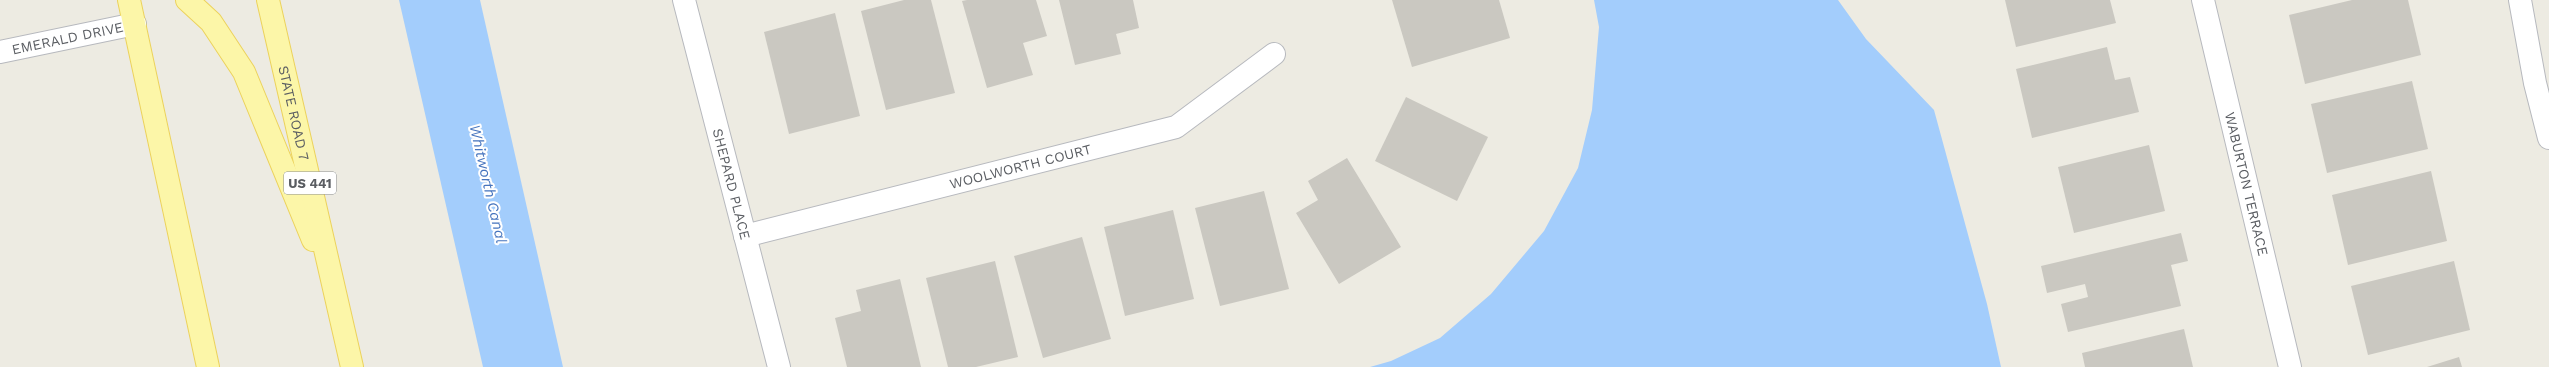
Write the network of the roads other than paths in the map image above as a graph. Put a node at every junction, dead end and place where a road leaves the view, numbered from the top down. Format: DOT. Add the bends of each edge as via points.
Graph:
graph roads {
  1 [pos="129,0"];
  2 [pos="186,0"];
  3 [pos="268,0"];
  4 [pos="684,0"];
  5 [pos="2203,0"];
  6 [pos="2520,0"];
  7 [pos="135,24"];
  8 [pos="0,52"];
  9 [pos="1274,54"];
  10 [pos="2549,138"];
  11 [pos="745,236"];
  12 [pos="337,300"];
  13 [pos="208,367"];
  14 [pos="352,367"];
  15 [pos="779,367"];
  16 [pos="2290,367"];
  1 -- 7 [label="main road"];
  2 -- 12 [label="main road" via="211,22 244,72"];
  3 -- 12 [label="main road, STATE ROAD 7 / US 441"];
  4 -- 11 [label="street, SHEPARD PLACE"];
  5 -- 16 [label="street, WABURTON TERRACE"];
  6 -- 10 [label="street" via="2535,82"];
  7 -- 8 [label="street, EMERALD DRIVE"];
  7 -- 13 [label="main road"];
  9 -- 11 [label="street, WOOLWORTH COURT" via="1176,127"];
  11 -- 15 [label="street, SHEPARD PLACE"];
  12 -- 14 [label="main road, STATE ROAD 7 / US 441"];
}
